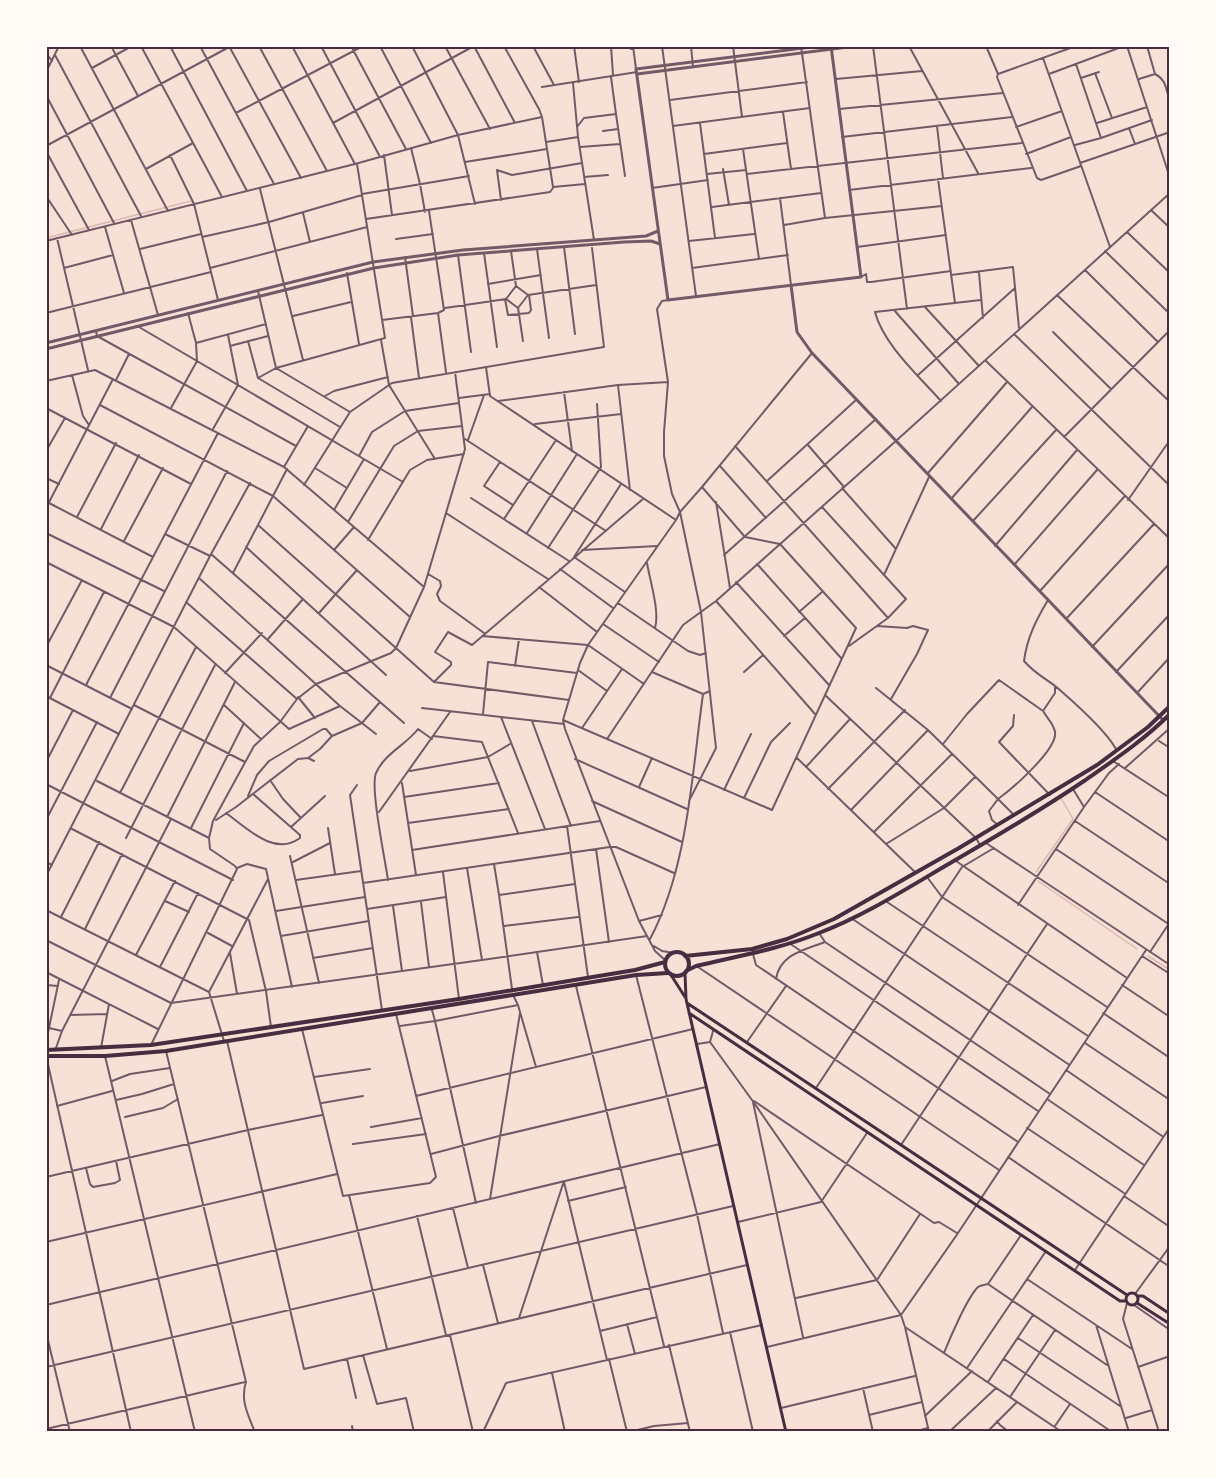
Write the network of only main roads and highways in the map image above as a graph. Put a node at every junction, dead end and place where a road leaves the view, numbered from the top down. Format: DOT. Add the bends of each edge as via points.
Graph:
graph roads {
  1 [pos="1170,706"];
  2 [pos="1170,714"];
  3 [pos="1161,718"];
  4 [pos="685,956"];
  5 [pos="665,961"];
  6 [pos="686,972"];
  7 [pos="670,974"];
  8 [pos="686,1001"];
  9 [pos="689,1013"];
  10 [pos="46,1050"];
  11 [pos="47,1058"];
  12 [pos="1127,1295"];
  13 [pos="1136,1295"];
  14 [pos="1127,1302"];
  15 [pos="1136,1304"];
  16 [pos="1170,1314"];
  17 [pos="1170,1324"];
  18 [pos="786,1431"];
  1 -- 3 [label="highway"];
  2 -- 3 [label="highway"];
  3 -- 4 [label="highway" via="1050,795 834,919 752,949"];
  3 -- 6 [label="highway" via="1073,788 981,846 851,918 789,943 696,966"];
  4 -- 5 [label="highway" via="674,953"];
  4 -- 6 [label="highway"];
  5 -- 7 [label="highway"];
  5 -- 10 [label="highway" via="635,970 151,1046"];
  6 -- 7 [label="highway"];
  6 -- 8 [label="main road"];
  7 -- 8 [label="main road"];
  7 -- 11 [label="highway" via="636,975 166,1051"];
  8 -- 9 [label="main road"];
  8 -- 12 [label="main road"];
  9 -- 14 [label="main road" via="1120,1301"];
  9 -- 18 [label="main road"];
  12 -- 13 [label="main road"];
  12 -- 14 [label="main road"];
  13 -- 15 [label="main road"];
  13 -- 16 [label="main road"];
  14 -- 15 [label="main road"];
  15 -- 17 [label="main road"];
}
